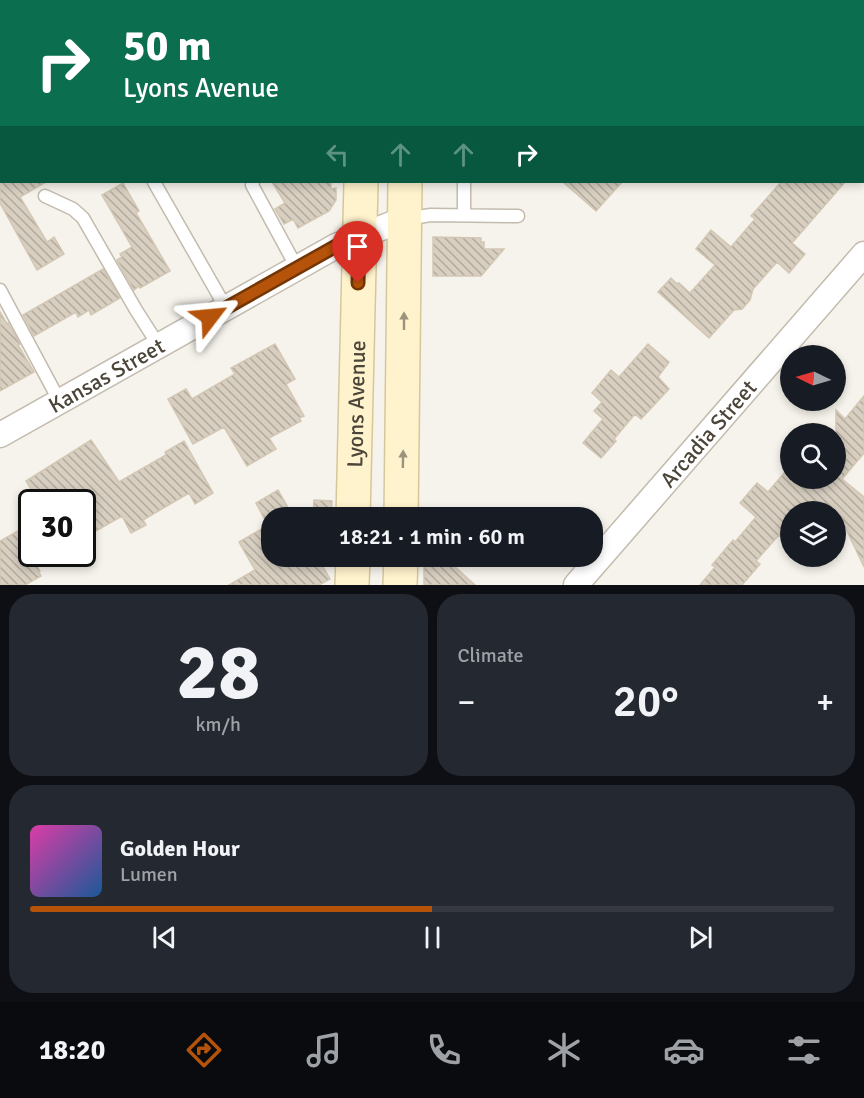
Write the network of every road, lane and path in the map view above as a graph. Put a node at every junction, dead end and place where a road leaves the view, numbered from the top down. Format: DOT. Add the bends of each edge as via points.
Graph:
graph roads {
  1 [pos="155,183"];
  2 [pos="253,183"];
  3 [pos="361,183"];
  4 [pos="405,183"];
  5 [pos="464,183"];
  6 [pos="45,196"];
  7 [pos="464,215"];
  8 [pos="518,216"];
  9 [pos="404,219"];
  10 [pos="359,236"];
  11 [pos="864,254"];
  12 [pos="297,268"];
  13 [pos="0,290"];
  14 [pos="226,308"];
  15 [pos="159,345"];
  16 [pos="60,402"];
  17 [pos="0,435"];
  18 [pos="354,507"];
  19 [pos="401,507"];
  20 [pos="353,567"];
  21 [pos="401,567"];
  22 [pos="352,585"];
  23 [pos="400,585"];
  24 [pos="576,585"];
  1 -- 14 [label="lane"];
  2 -- 12 [label="lane"];
  3 -- 10 [label="main road, Lyons Avenue"];
  4 -- 9 [label="main road"];
  5 -- 7 [label="lane"];
  6 -- 15 [label="lane" via="83,218"];
  7 -- 8 [label="lane"];
  7 -- 9 [label="lane"];
  9 -- 10 [label="street, Kansas Street"];
  19 -- 9 [label="main road, one-way"];
  10 -- 12 [label="street, Kansas Street"];
  10 -- 18 [label="main road, Lyons Avenue"];
  11 -- 24 [label="street, Arcadia Street"];
  12 -- 14 [label="street, Kansas Street"];
  13 -- 16 [label="lane"];
  14 -- 15 [label="street, Kansas Street"];
  15 -- 16 [label="street, Kansas Street"];
  16 -- 17 [label="street, Kansas Street"];
  20 -- 22 [label="main road"];
  21 -- 23 [label="main road"];
}
